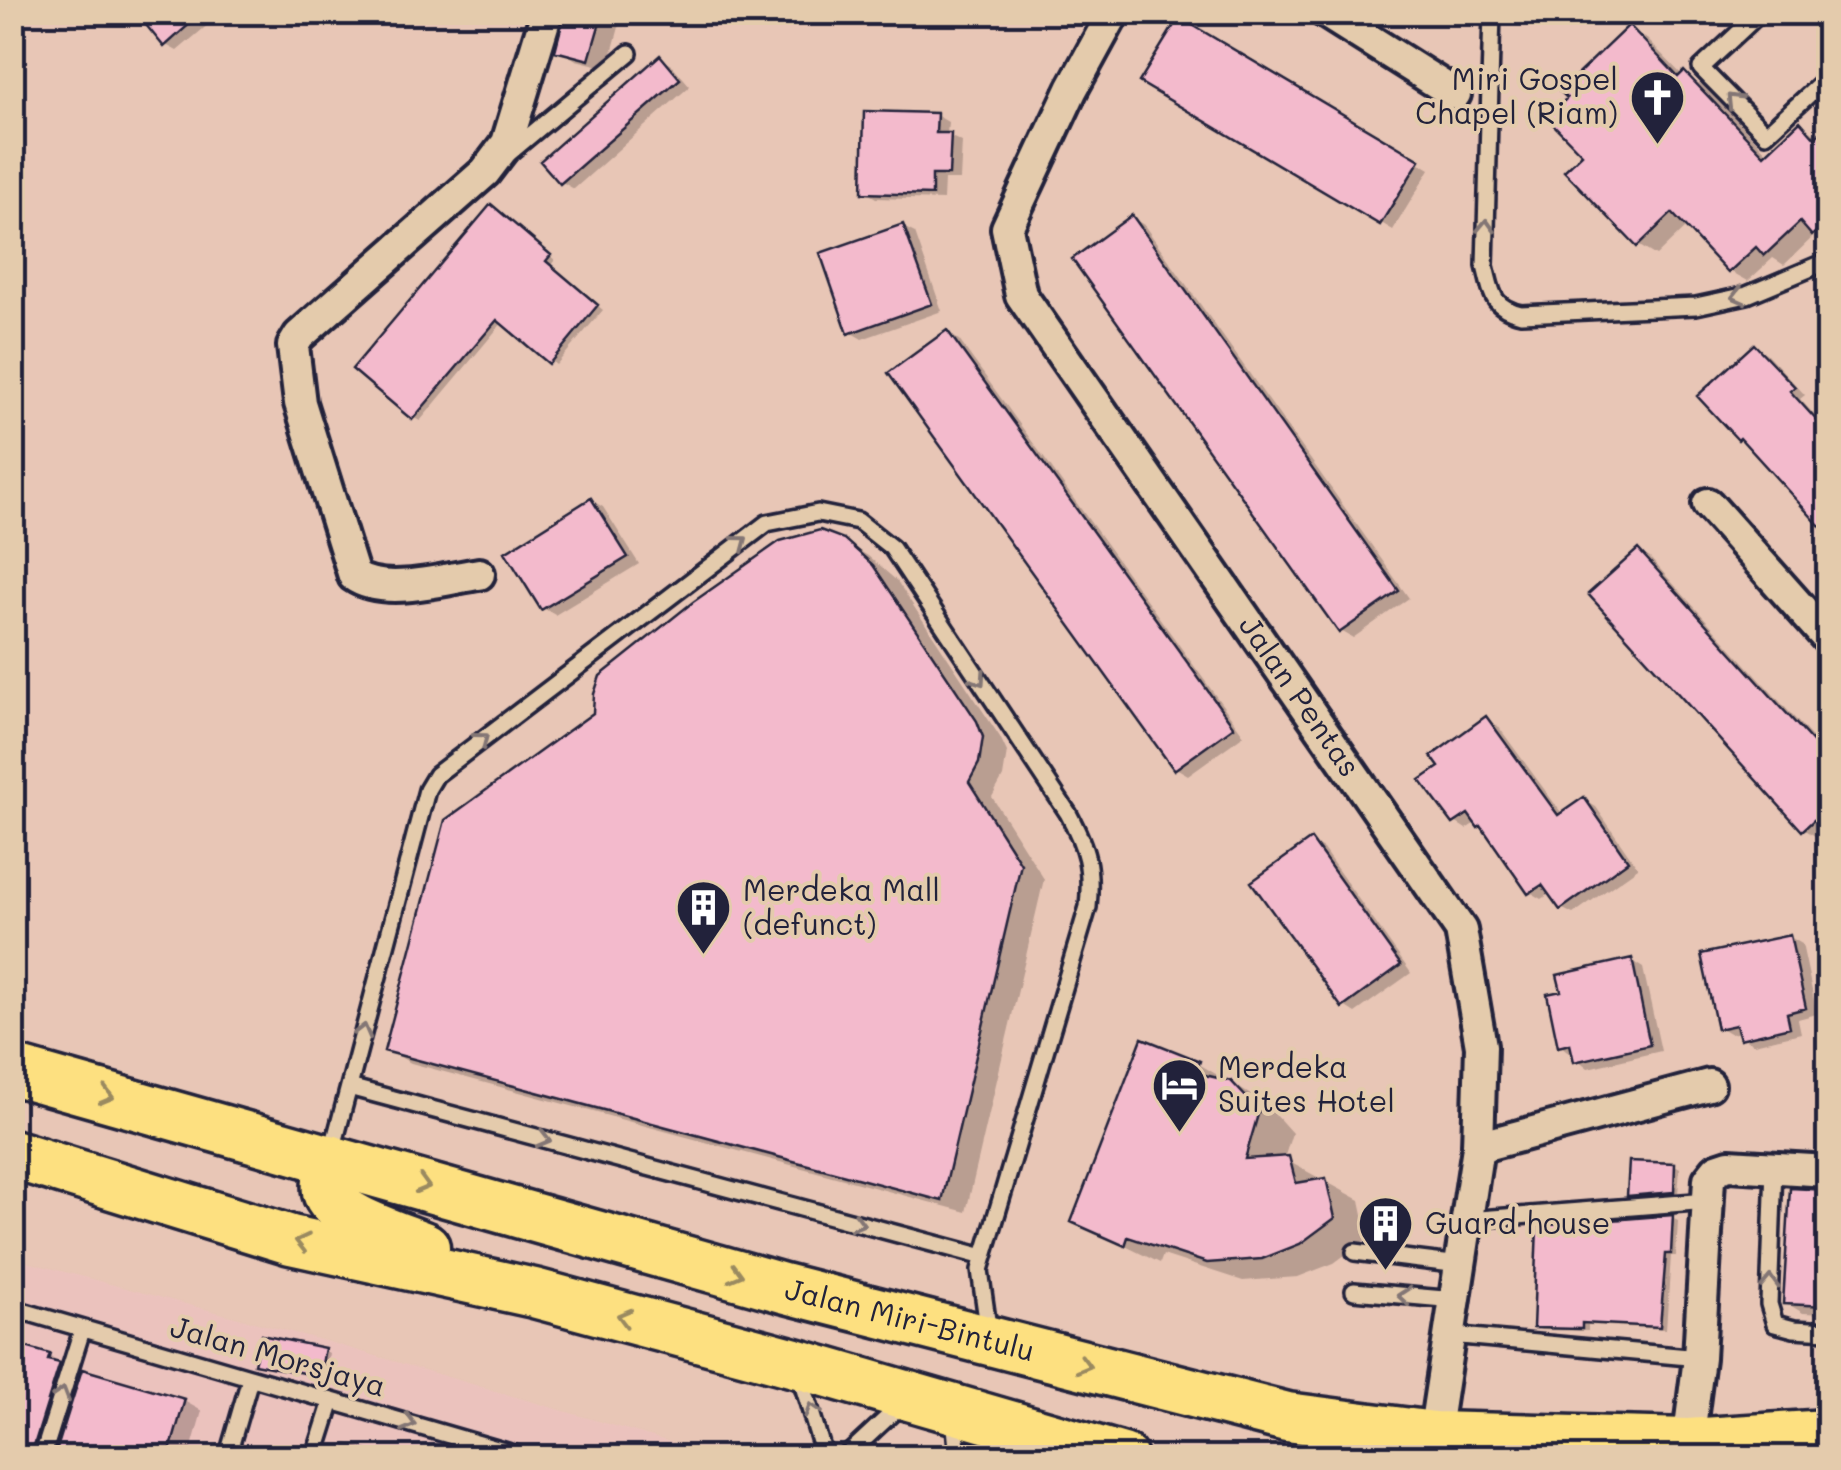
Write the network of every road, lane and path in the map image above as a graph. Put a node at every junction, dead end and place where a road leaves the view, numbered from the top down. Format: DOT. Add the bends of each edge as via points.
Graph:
graph roads {
  1 [pos="547,12"];
  2 [pos="1114,12"];
  3 [pos="1325,12"];
  4 [pos="1492,12"];
  5 [pos="1762,12"];
  6 [pos="630,53"];
  7 [pos="1828,77"];
  8 [pos="1455,94"];
  9 [pos="486,172"];
  10 [pos="1828,261"];
  11 [pos="1708,504"];
  12 [pos="480,574"];
  13 [pos="1828,638"];
  14 [pos="12,1070"];
  15 [pos="1710,1085"];
  16 [pos="349,1087"];
  17 [pos="1478,1147"];
  18 [pos="12,1154"];
  19 [pos="330,1159"];
  20 [pos="1774,1168"];
  21 [pos="1828,1171"];
  22 [pos="1708,1201"];
  23 [pos="1467,1220"];
  24 [pos="1356,1252"];
  25 [pos="984,1256"];
  26 [pos="1460,1265"];
  27 [pos="1354,1291"];
  28 [pos="534,1292"];
  29 [pos="1455,1300"];
  30 [pos="12,1308"];
  31 [pos="82,1330"];
  32 [pos="1828,1331"];
  33 [pos="1450,1335"];
  34 [pos="990,1340"];
  35 [pos="1699,1358"];
  36 [pos="795,1363"];
  37 [pos="250,1378"];
  38 [pos="332,1401"];
  39 [pos="932,1403"];
  40 [pos="1828,1434"];
  41 [pos="1434,1436"];
  42 [pos="472,1441"];
  43 [pos="1688,1443"];
  44 [pos="42,1458"];
  45 [pos="227,1458"];
  46 [pos="314,1458"];
  47 [pos="467,1458"];
  48 [pos="528,1458"];
  49 [pos="824,1458"];
  50 [pos="844,1458"];
  51 [pos="958,1458"];
  52 [pos="1122,1458"];
  1 -- 9 [label="street" via="507,143"];
  2 -- 17 [label="street, Jalan Pentas" via="1008,228 1020,295 1461,930 1481,1046"];
  3 -- 8 [label="street"];
  10 -- 4 [label="lane, one-way" via="1747,295 1696,306 1504,310 1493,298 1485,266"];
  7 -- 5 [label="lane, one-way" via="1766,134 1701,68"];
  6 -- 9 [label="lane"];
  9 -- 12 [label="street" via="293,346 300,404 354,576 383,587"];
  11 -- 13 [label="street"];
  14 -- 19 [label="highway, Jalan Miri-Bintulu, one-way"];
  15 -- 17 [label="street"];
  16 -- 19 [label="lane"];
  16 -- 25 [label="lane, one-way"];
  16 -- 25 [label="lane, one-way" via="436,776 767,523 818,514 858,521 892,548 1057,796 1084,842 1091,874 1088,907"];
  17 -- 23 [label="street, Jalan Pentas"];
  28 -- 18 [label="highway, one-way" via="292,1240"];
  19 -- 28 [label="highway" via="327,1191 348,1215"];
  19 -- 34 [label="highway, Jalan Miri-Bintulu, one-way"];
  20 -- 21 [label="street"];
  20 -- 22 [label="street" via="1717,1169"];
  32 -- 20 [label="lane, one-way" via="1775,1324 1769,1304"];
  22 -- 23 [label="lane"];
  22 -- 35 [label="street"];
  23 -- 26 [label="street, Jalan Pentas"];
  24 -- 26 [label="lane"];
  25 -- 34 [label="lane"];
  26 -- 29 [label="street, Jalan Pentas"];
  29 -- 27 [label="lane, one-way"];
  36 -- 28 [label="highway, one-way"];
  29 -- 33 [label="street, Jalan Pentas"];
  30 -- 31 [label="lane, Jalan Morsjaya"];
  31 -- 37 [label="lane, Jalan Morsjaya"];
  44 -- 31 [label="lane, one-way"];
  33 -- 35 [label="lane"];
  33 -- 41 [label="street, Jalan Pentas"];
  34 -- 41 [label="highway, Jalan Miri-Bintulu, one-way" via="1287,1417"];
  35 -- 43 [label="street"];
  36 -- 39 [label="highway"];
  49 -- 36 [label="lane, one-way"];
  37 -- 38 [label="lane, Jalan Morsjaya"];
  37 -- 45 [label="lane"];
  38 -- 42 [label="lane, Jalan Morsjaya, one-way"];
  38 -- 46 [label="lane"];
  39 -- 50 [label="lane" via="874,1427"];
  39 -- 51 [label="lane"];
  39 -- 52 [label="highway"];
  40 -- 43 [label="highway, Jalan Miri-Bintulu"];
  41 -- 43 [label="highway, Jalan Miri-Bintulu"];
  42 -- 47 [label="lane"];
  42 -- 48 [label="lane, Jalan Morsjaya"];
}
